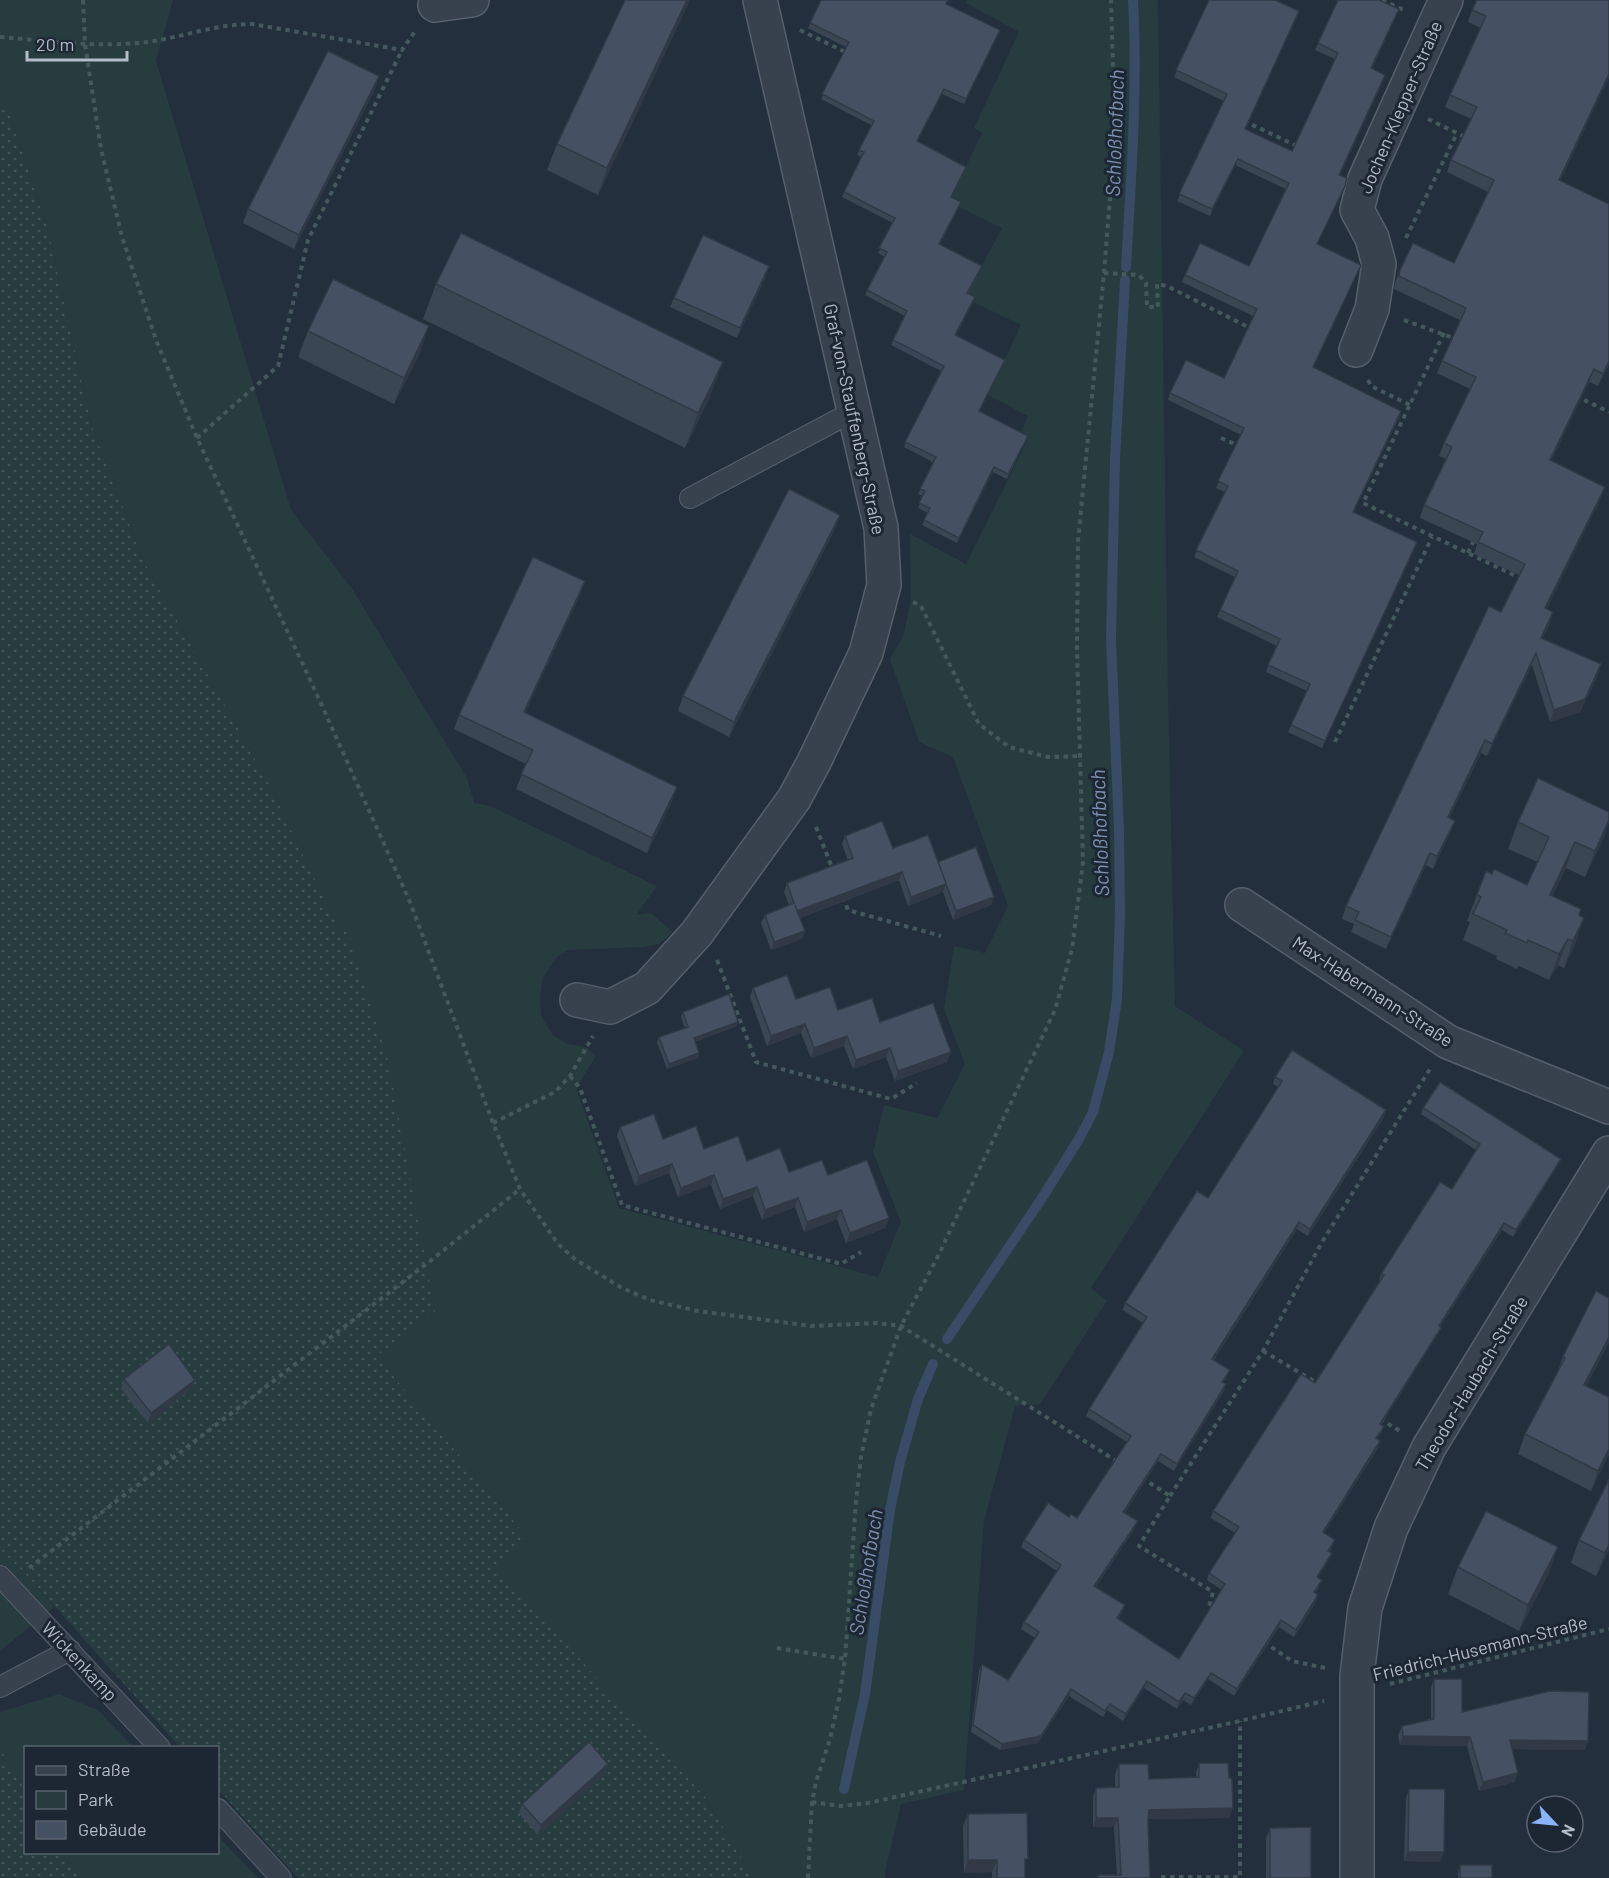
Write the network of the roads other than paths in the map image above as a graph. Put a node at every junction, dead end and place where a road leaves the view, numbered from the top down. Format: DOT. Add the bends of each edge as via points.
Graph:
graph roads {
  1 [pos="472,0"];
  2 [pos="1446,0"];
  3 [pos="435,5"];
  4 [pos="762,12"];
  5 [pos="1356,350"];
  6 [pos="854,411"];
  7 [pos="690,498"];
  8 [pos="1242,905"];
  9 [pos="577,1000"];
  10 [pos="1609,1107"];
  11 [pos="1609,1153"];
  12 [pos="4,1580"];
  13 [pos="70,1650"];
  14 [pos="0,1687"];
  15 [pos="158,1746"];
  16 [pos="219,1810"];
  17 [pos="281,1878"];
  18 [pos="1357,1878"];
  1 -- 3 [label="street"];
  2 -- 5 [label="street, Jochen-Klepper-Straße" via="1365,179 1357,210 1372,238 1379,264 1372,309"];
  4 -- 6 [label="street, Graf-von-Stauffenberg-Straße"];
  6 -- 7 [label="lane"];
  6 -- 9 [label="street, Graf-von-Stauffenberg-Straße" via="881,528 884,585 866,653 794,799 697,933 647,988 610,1007"];
  8 -- 10 [label="street, Max-Habermann-Straße" via="1448,1042"];
  11 -- 18 [label="street, Theodor-Haubach-Straße" via="1429,1447 1391,1528 1365,1608 1357,1684"];
  12 -- 13 [label="lane, Wickenkamp"];
  13 -- 14 [label="lane"];
  13 -- 15 [label="lane, Wickenkamp"];
  16 -- 17 [label="lane"];
}
